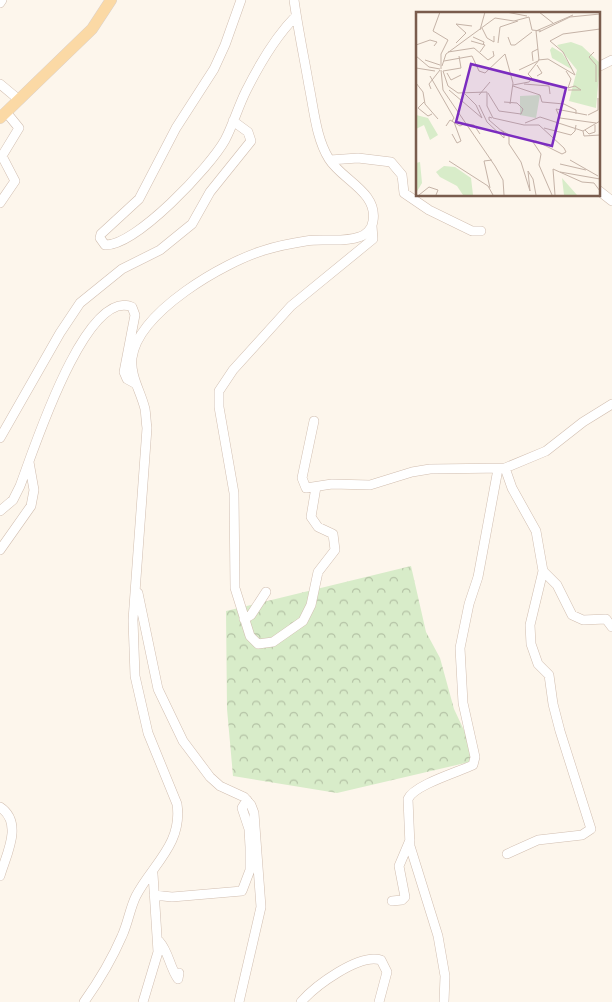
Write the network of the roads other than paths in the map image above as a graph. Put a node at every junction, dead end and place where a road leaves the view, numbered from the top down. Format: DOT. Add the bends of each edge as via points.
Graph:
graph roads {
  1 [pos="111,0"];
  2 [pos="241,0"];
  3 [pos="294,0"];
  4 [pos="296,16"];
  5 [pos="612,60"];
  6 [pos="600,66"];
  7 [pos="0,84"];
  8 [pos="18,99"];
  9 [pos="3,115"];
  10 [pos="233,121"];
  11 [pos="330,160"];
  12 [pos="600,192"];
  13 [pos="612,201"];
  14 [pos="0,202"];
  15 [pos="372,226"];
  16 [pos="481,231"];
  17 [pos="136,384"];
  18 [pos="612,404"];
  19 [pos="314,421"];
  20 [pos="0,438"];
  21 [pos="29,462"];
  22 [pos="501,468"];
  23 [pos="316,487"];
  24 [pos="0,511"];
  25 [pos="0,550"];
  26 [pos="543,571"];
  27 [pos="137,585"];
  28 [pos="266,592"];
  29 [pos="244,618"];
  30 [pos="612,626"];
  31 [pos="247,800"];
  32 [pos="0,807"];
  33 [pos="410,840"];
  34 [pos="507,854"];
  35 [pos="153,874"];
  36 [pos="0,876"];
  37 [pos="154,895"];
  38 [pos="392,901"];
  39 [pos="158,941"];
  40 [pos="179,973"];
  41 [pos="84,1002"];
  42 [pos="143,1002"];
  43 [pos="239,1002"];
  44 [pos="301,1002"];
  45 [pos="379,1002"];
  46 [pos="444,1002"];
  1 -- 8 [label="main road" via="92,29"];
  2 -- 10 [label="street" via="214,69 176,128 139,199 101,234 104,245 138,231 161,214 216,154"];
  3 -- 4 [label="street"];
  4 -- 10 [label="street" via="268,52"];
  4 -- 11 [label="street" via="316,123"];
  5 -- 6 [label="street"];
  7 -- 8 [label="street"];
  8 -- 9 [label="main road"];
  9 -- 14 [label="street" via="19,128 2,156 15,181"];
  10 -- 20 [label="street" via="248,132 251,141 210,192 197,218 160,250 122,270 80,303"];
  11 -- 15 [label="street" via="367,197 372,208"];
  11 -- 16 [label="street" via="358,158 391,162 402,175 404,193 472,231"];
  12 -- 13 [label="street"];
  15 -- 17 [label="street" via="368,233 359,237 306,241 265,250 240,260 189,290 165,307 140,333 132,360"];
  15 -- 29 [label="street" via="373,239 290,306 233,370 219,391 234,493 235,588"];
  17 -- 21 [label="street" via="127,379 124,372 135,315 132,307 124,306 99,317 81,344 63,375"];
  17 -- 27 [label="street" via="145,409 147,428"];
  18 -- 22 [label="street" via="546,451"];
  19 -- 23 [label="street" via="302,478 306,488"];
  21 -- 24 [label="street" via="13,500"];
  21 -- 25 [label="street" via="34,490 31,506"];
  22 -- 23 [label="street" via="430,469 370,485"];
  22 -- 26 [label="street" via="536,531"];
  22 -- 33 [label="street" via="460,648 464,703 475,757 473,765 411,793 408,799"];
  23 -- 29 [label="street" via="311,518 318,527 333,534 336,550 318,572 308,614 298,625 265,644 258,644 252,639"];
  26 -- 30 [label="street" via="557,586 572,615 584,620 606,619"];
  26 -- 34 [label="street" via="530,625 531,644 538,664 549,674 553,704 591,829 582,835 538,840"];
  27 -- 31 [label="street" via="158,688 183,741 195,760 220,786"];
  27 -- 35 [label="street" via="133,620 135,676 148,733 178,816 171,842"];
  28 -- 29 [label="street" via="251,615"];
  31 -- 37 [label="street" via="242,808 249,829 250,870 242,891 172,897"];
  31 -- 43 [label="street" via="254,813 261,908"];
  32 -- 36 [label="street" via="13,824"];
  33 -- 38 [label="street" via="399,866 405,897"];
  33 -- 46 [label="street" via="413,860 438,936 445,976"];
  35 -- 37 [label="street"];
  35 -- 41 [label="street" via="136,896 112,957"];
  37 -- 39 [label="street"];
  39 -- 40 [label="street" via="167,950 178,978"];
  39 -- 42 [label="street" via="158,952"];
  44 -- 45 [label="street" via="329,979 360,961 373,958 381,960 387,972"];
}
